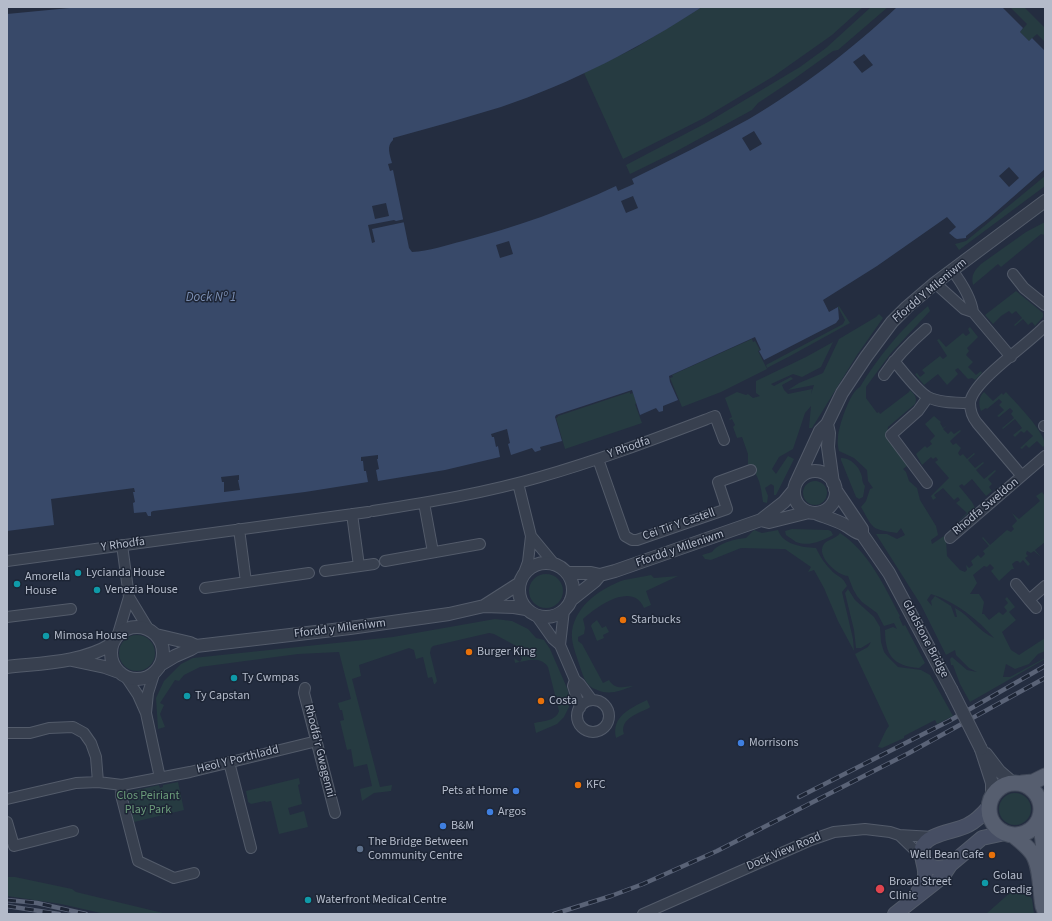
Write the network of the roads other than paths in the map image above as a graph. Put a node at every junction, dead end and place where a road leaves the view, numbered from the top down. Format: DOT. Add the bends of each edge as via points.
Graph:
graph roads {
  1 [pos="1045,201"];
  2 [pos="952,270"];
  3 [pos="1013,274"];
  4 [pos="935,283"];
  5 [pos="1045,305"];
  6 [pos="973,312"];
  7 [pos="1045,326"];
  8 [pos="926,329"];
  9 [pos="1011,357"];
  10 [pos="894,360"];
  11 [pos="884,375"];
  12 [pos="928,397"];
  13 [pos="970,403"];
  14 [pos="827,424"];
  15 [pos="724,440"];
  16 [pos="1045,456"];
  17 [pos="598,459"];
  18 [pos="751,470"];
  19 [pos="1022,476"];
  20 [pos="518,483"];
  21 [pos="927,483"];
  22 [pos="834,486"];
  23 [pos="795,487"];
  24 [pos="424,503"];
  25 [pos="812,512"];
  26 [pos="352,514"];
  27 [pos="761,520"];
  28 [pos="239,529"];
  29 [pos="862,534"];
  30 [pos="531,536"];
  31 [pos="950,538"];
  32 [pos="480,544"];
  33 [pos="122,545"];
  34 [pos="433,552"];
  35 [pos="7,561"];
  36 [pos="385,561"];
  37 [pos="374,564"];
  38 [pos="555,565"];
  39 [pos="359,566"];
  40 [pos="325,571"];
  41 [pos="308,573"];
  42 [pos="567,573"];
  43 [pos="600,575"];
  44 [pos="522,578"];
  45 [pos="246,582"];
  46 [pos="1016,584"];
  47 [pos="1045,586"];
  48 [pos="204,588"];
  49 [pos="129,597"];
  50 [pos="1029,600"];
  51 [pos="568,605"];
  52 [pos="484,606"];
  53 [pos="1036,608"];
  54 [pos="71,609"];
  55 [pos="531,612"];
  56 [pos="7,617"];
  57 [pos="152,632"];
  58 [pos="115,639"];
  59 [pos="560,645"];
  60 [pos="196,646"];
  61 [pos="72,660"];
  62 [pos="7,668"];
  63 [pos="158,668"];
  64 [pos="123,674"];
  65 [pos="575,680"];
  66 [pos="305,688"];
  67 [pos="592,700"];
  68 [pos="580,708"];
  69 [pos="146,713"];
  70 [pos="7,733"];
  71 [pos="317,741"];
  72 [pos="229,762"];
  73 [pos="988,762"];
  74 [pos="1045,776"];
  75 [pos="160,778"];
  76 [pos="98,782"];
  77 [pos="1018,783"];
  78 [pos="122,785"];
  79 [pos="7,799"];
  80 [pos="990,802"];
  81 [pos="1042,810"];
  82 [pos="335,813"];
  83 [pos="7,822"];
  84 [pos="73,831"];
  85 [pos="1009,834"];
  86 [pos="899,835"];
  87 [pos="933,837"];
  88 [pos="251,848"];
  89 [pos="1045,856"];
  90 [pos="922,858"];
  91 [pos="950,865"];
  92 [pos="194,873"];
  93 [pos="917,895"];
  94 [pos="1045,911"];
  95 [pos="642,914"];
  96 [pos="894,914"];
  1 -- 2 [label="street, Ffordd Y Mileniwm"];
  2 -- 4 [label="street, Ffordd Y Mileniwm"];
  2 -- 6 [label="street" via="972,303"];
  3 -- 5 [label="street" via="1024,288"];
  4 -- 6 [label="street" via="964,309"];
  4 -- 14 [label="street, Ffordd Y Mileniwm" via="902,312 873,346 842,393"];
  6 -- 9 [label="street"];
  7 -- 9 [label="street"];
  8 -- 10 [label="street"];
  9 -- 13 [label="street" via="978,387"];
  10 -- 11 [label="street"];
  10 -- 12 [label="street"];
  12 -- 13 [label="street" via="940,401"];
  12 -- 21 [label="street" via="918,411 891,435"];
  13 -- 19 [label="street, Rhodfa Sweldon" via="977,424"];
  14 -- 22 [label="street"];
  14 -- 23 [label="street, Ffordd y Mileniwm" via="820,431"];
  15 -- 17 [label="street, Y Rhodfa" via="715,416"];
  16 -- 19 [label="street, Rhodfa Sweldon"];
  17 -- 18 [label="street, Cei Tir Y Castell" via="625,536 632,540 727,509 718,482"];
  17 -- 20 [label="street, Y Rhodfa"];
  19 -- 31 [label="street, Rhodfa Sweldon"];
  20 -- 24 [label="street, Y Rhodfa"];
  20 -- 30 [label="street"];
  22 -- 23 [label="street" via="825,474 812,472 800,478"];
  22 -- 25 [label="street" via="835,495 830,506 821,512"];
  22 -- 29 [label="street, Gladstone Bridge" via="862,529"];
  23 -- 25 [label="street" via="799,506"];
  23 -- 27 [label="street, Ffordd y Mileniwm" via="784,502"];
  24 -- 26 [label="street, Y Rhodfa"];
  24 -- 34 [label="street"];
  25 -- 27 [label="street, Ffordd y Mileniwm" via="769,522"];
  25 -- 29 [label="street, Gladstone Bridge" via="841,523 857,534"];
  26 -- 28 [label="street, Y Rhodfa"];
  26 -- 39 [label="street"];
  27 -- 43 [label="street, Ffordd y Mileniwm"];
  28 -- 33 [label="street, Y Rhodfa"];
  28 -- 45 [label="street"];
  29 -- 73 [label="street, Gladstone Bridge, bridge" via="889,573"];
  30 -- 38 [label="street"];
  30 -- 44 [label="street" via="528,562"];
  32 -- 34 [label="street"];
  33 -- 35 [label="street, Y Rhodfa"];
  33 -- 49 [label="street"];
  34 -- 36 [label="street"];
  37 -- 39 [label="street"];
  38 -- 42 [label="street"];
  38 -- 44 [label="street" via="538,564 530,568"];
  39 -- 40 [label="street"];
  41 -- 45 [label="street"];
  42 -- 43 [label="street, Ffordd y Mileniwm" via="591,572"];
  42 -- 51 [label="street" via="573,592"];
  43 -- 51 [label="street, Ffordd y Mileniwm"];
  44 -- 52 [label="street, Ffordd y Mileniwm"];
  44 -- 55 [label="street" via="519,596"];
  45 -- 48 [label="street"];
  46 -- 50 [label="street"];
  47 -- 50 [label="street"];
  49 -- 57 [label="street"];
  49 -- 58 [label="street"];
  50 -- 53 [label="street"];
  51 -- 55 [label="street" via="555,616 547,617"];
  51 -- 59 [label="street"];
  52 -- 55 [label="street, Ffordd y Mileniwm" via="514,607"];
  52 -- 60 [label="street, Ffordd y Mileniwm" via="382,624"];
  54 -- 56 [label="street"];
  55 -- 59 [label="street"];
  57 -- 58 [label="street" via="141,627 133,627 125,629"];
  57 -- 60 [label="street, Ffordd y Mileniwm"];
  57 -- 63 [label="street" via="163,650"];
  58 -- 61 [label="street" via="104,649"];
  58 -- 64 [label="street" via="110,649 111,658 114,666"];
  59 -- 65 [label="street"];
  60 -- 63 [label="street, Ffordd y Mileniwm"];
  61 -- 62 [label="street"];
  61 -- 64 [label="street"];
  63 -- 64 [label="street" via="149,676 142,678 134,679"];
  63 -- 69 [label="street" via="148,694"];
  64 -- 69 [label="street" via="135,690"];
  65 -- 67 [label="street"];
  65 -- 68 [label="street" via="573,686"];
  66 -- 71 [label="street, Rhodfa'r Gwagenni" via="304,693"];
  67 -- 68 [label="street"];
  67 -- 68 [label="street" via="598,701 607,709 609,716 605,727 594,732 583,728 577,718"];
  69 -- 75 [label="street"];
  70 -- 76 [label="street" via="30,733 49,728 73,727 84,733 92,743"];
  71 -- 72 [label="street, Heol Y Porthladd"];
  71 -- 82 [label="street, Rhodfa'r Gwagenni"];
  72 -- 75 [label="street, Heol Y Porthladd"];
  72 -- 88 [label="street"];
  73 -- 77 [label="street, Gladstone Bridge"];
  73 -- 80 [label="street, Gladstone Bridge" via="992,783"];
  74 -- 77 [label="main road" via="1033,782"];
  75 -- 78 [label="street, Heol Y Porthladd"];
  76 -- 78 [label="street, Heol Y Porthladd"];
  76 -- 79 [label="street, Heol Y Porthladd" via="76,783"];
  77 -- 80 [label="main road" via="1005,785 997,790"];
  77 -- 81 [label="main road" via="1030,787 1037,794"];
  78 -- 92 [label="street" via="121,795 138,860 174,878"];
  80 -- 85 [label="main road" via="989,814 992,822 998,829"];
  80 -- 87 [label="main road" via="978,818 967,826"];
  81 -- 85 [label="main road" via="1036,825 1029,831"];
  81 -- 89 [label="main road"];
  83 -- 84 [label="street" via="14,846"];
  85 -- 91 [label="main road" via="982,838"];
  85 -- 94 [label="main road" via="1033,854"];
  86 -- 87 [label="street, Dock View Road"];
  86 -- 90 [label="street"];
  86 -- 95 [label="street, Dock View Road" via="865,829 822,836"];
  87 -- 90 [label="main road" via="926,841 922,849"];
  90 -- 91 [label="main road" via="935,868"];
  90 -- 93 [label="main road" via="924,882"];
  91 -- 93 [label="main road" via="942,877"];
  93 -- 96 [label="main road"];
}
